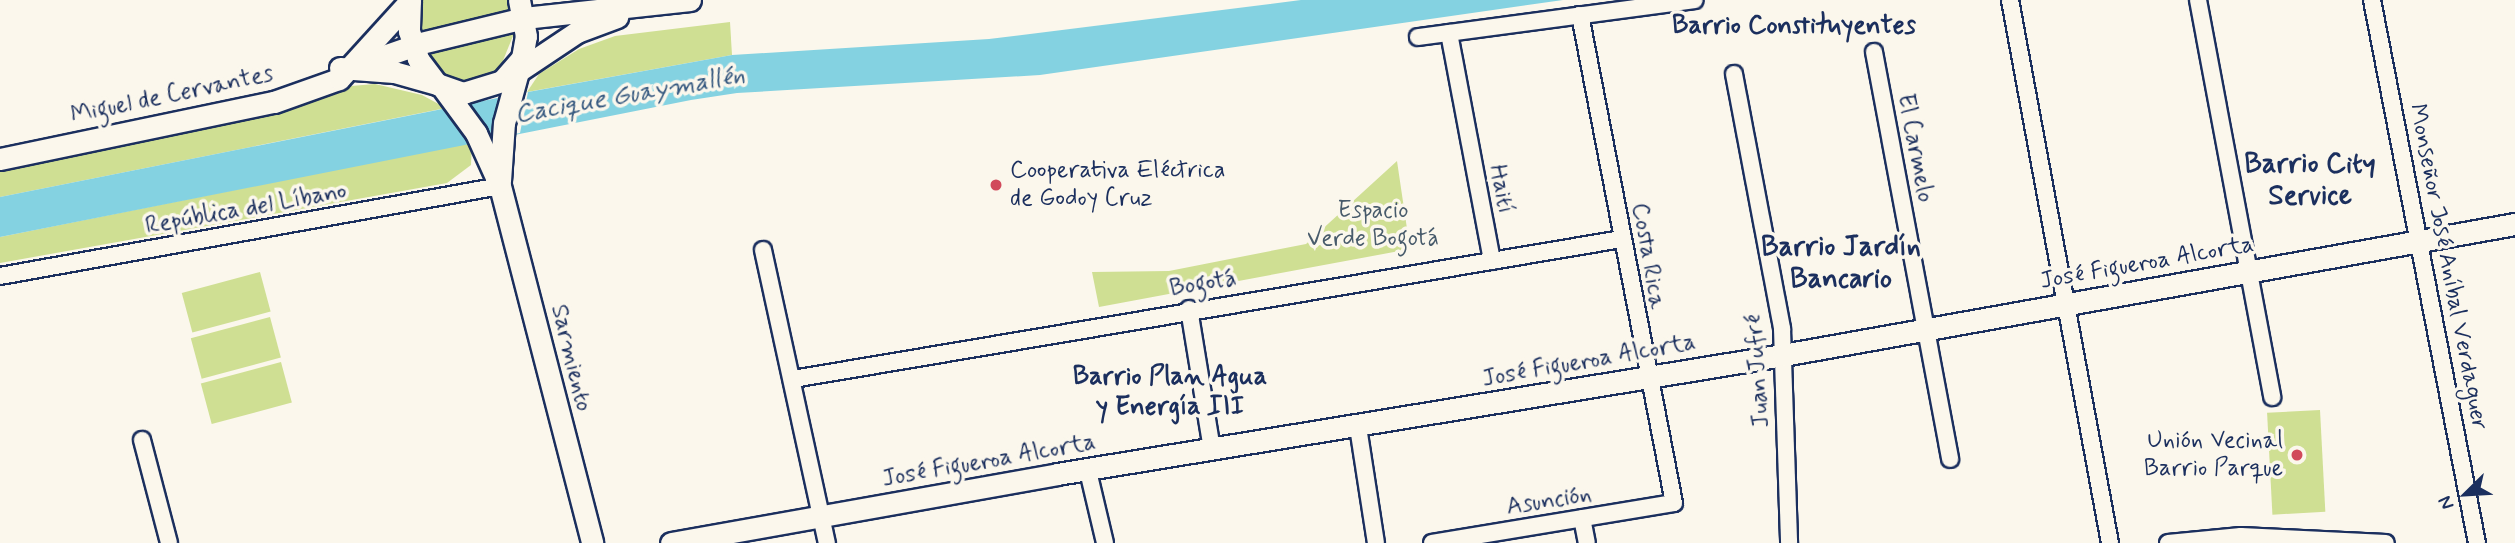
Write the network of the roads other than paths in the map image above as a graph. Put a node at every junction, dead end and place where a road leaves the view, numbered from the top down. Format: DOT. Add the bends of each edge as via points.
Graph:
graph roads {
  1 [pos="410,0"];
  2 [pos="690,0"];
  3 [pos="1695,0"];
  4 [pos="2010,0"];
  5 [pos="2198,0"];
  6 [pos="2372,0"];
  7 [pos="634,3"];
  8 [pos="522,9"];
  9 [pos="1580,15"];
  10 [pos="1449,33"];
  11 [pos="1418,37"];
  12 [pos="412,46"];
  13 [pos="1874,52"];
  14 [pos="349,68"];
  15 [pos="1734,74"];
  16 [pos="516,77"];
  17 [pos="440,86"];
  18 [pos="0,146"];
  19 [pos="0,159"];
  20 [pos="500,186"];
  21 [pos="2515,223"];
  22 [pos="1622,239"];
  23 [pos="2421,239"];
  24 [pos="763,250"];
  25 [pos="1492,261"];
  26 [pos="2249,271"];
  27 [pos="0,276"];
  28 [pos="2066,304"];
  29 [pos="1189,309"];
  30 [pos="1926,330"];
  31 [pos="1783,355"];
  32 [pos="1649,376"];
  33 [pos="793,379"];
  34 [pos="2272,397"];
  35 [pos="1358,426"];
  36 [pos="142,440"];
  37 [pos="1212,450"];
  38 [pos="1950,459"];
  39 [pos="1088,471"];
  40 [pos="1674,503"];
  41 [pos="820,517"];
  42 [pos="1582,518"];
  43 [pos="169,543"];
  44 [pos="592,543"];
  45 [pos="671,543"];
  46 [pos="827,543"];
  47 [pos="1105,543"];
  48 [pos="1376,543"];
  49 [pos="1432,543"];
  50 [pos="1587,543"];
  51 [pos="1789,543"];
  52 [pos="2110,543"];
  53 [pos="2168,543"];
  54 [pos="2386,543"];
  55 [pos="2477,543"];
  1 -- 12 [label="main road"];
  1 -- 14 [label="main road, Miguel de Cervantes"];
  2 -- 7 [label="main road, Miguel de Cervantes"];
  3 -- 9 [label="street"];
  4 -- 28 [label="street"];
  5 -- 26 [label="street"];
  6 -- 23 [label="street, Monseñor José Aníbal Verdaguer"];
  7 -- 8 [label="main road, Miguel de Cervantes"];
  7 -- 16 [label="main road, Miguel de Cervantes" via="578,32"];
  8 -- 12 [label="main road, Miguel de Cervantes"];
  8 -- 16 [label="main road, Sarmiento"];
  9 -- 10 [label="street"];
  9 -- 22 [label="street, Costa Rica"];
  10 -- 11 [label="street"];
  10 -- 25 [label="street, Haití"];
  12 -- 14 [label="main road, Miguel de Cervantes"];
  12 -- 17 [label="main road"];
  13 -- 30 [label="street, El Carmelo"];
  14 -- 17 [label="main road, Miguel de Cervantes" via="394,72"];
  14 -- 18 [label="main road, Miguel de Cervantes"];
  14 -- 19 [label="main road, Miguel de Cervantes" via="339,79 274,102"];
  15 -- 31 [label="street, Juan Jufré"];
  16 -- 17 [label="main road, Miguel de Cervantes" via="470,92"];
  16 -- 20 [label="main road, Sarmiento" via="503,136"];
  17 -- 20 [label="main road, Sarmiento" via="480,140"];
  20 -- 27 [label="street, República del Líbano"];
  20 -- 44 [label="main road, Sarmiento"];
  21 -- 23 [label="main road, José Figueroa Alcorta"];
  22 -- 25 [label="street, Bogotá"];
  22 -- 32 [label="street, Costa Rica"];
  23 -- 26 [label="main road, José Figueroa Alcorta"];
  23 -- 55 [label="street, Monseñor José Aníbal Verdaguer"];
  24 -- 33 [label="street"];
  25 -- 29 [label="street, Bogotá"];
  26 -- 28 [label="main road, José Figueroa Alcorta"];
  26 -- 34 [label="street"];
  28 -- 30 [label="main road, José Figueroa Alcorta"];
  28 -- 52 [label="street"];
  29 -- 33 [label="street, Bogotá"];
  29 -- 37 [label="street"];
  30 -- 31 [label="main road, José Figueroa Alcorta"];
  30 -- 38 [label="street, El Carmelo"];
  31 -- 32 [label="main road, José Figueroa Alcorta"];
  31 -- 51 [label="street, Juan Jufré"];
  32 -- 35 [label="main road, José Figueroa Alcorta"];
  32 -- 40 [label="street, Costa Rica"];
  33 -- 41 [label="street"];
  35 -- 37 [label="main road, José Figueroa Alcorta"];
  35 -- 48 [label="street"];
  36 -- 43 [label="street"];
  37 -- 39 [label="main road, José Figueroa Alcorta"];
  39 -- 41 [label="main road, José Figueroa Alcorta"];
  39 -- 47 [label="street"];
  40 -- 42 [label="street, Asunción"];
  41 -- 45 [label="main road, José Figueroa Alcorta"];
  41 -- 46 [label="street"];
  42 -- 49 [label="street, Asunción"];
  42 -- 50 [label="street"];
  53 -- 54 [label="street" via="2241,536"];
}
